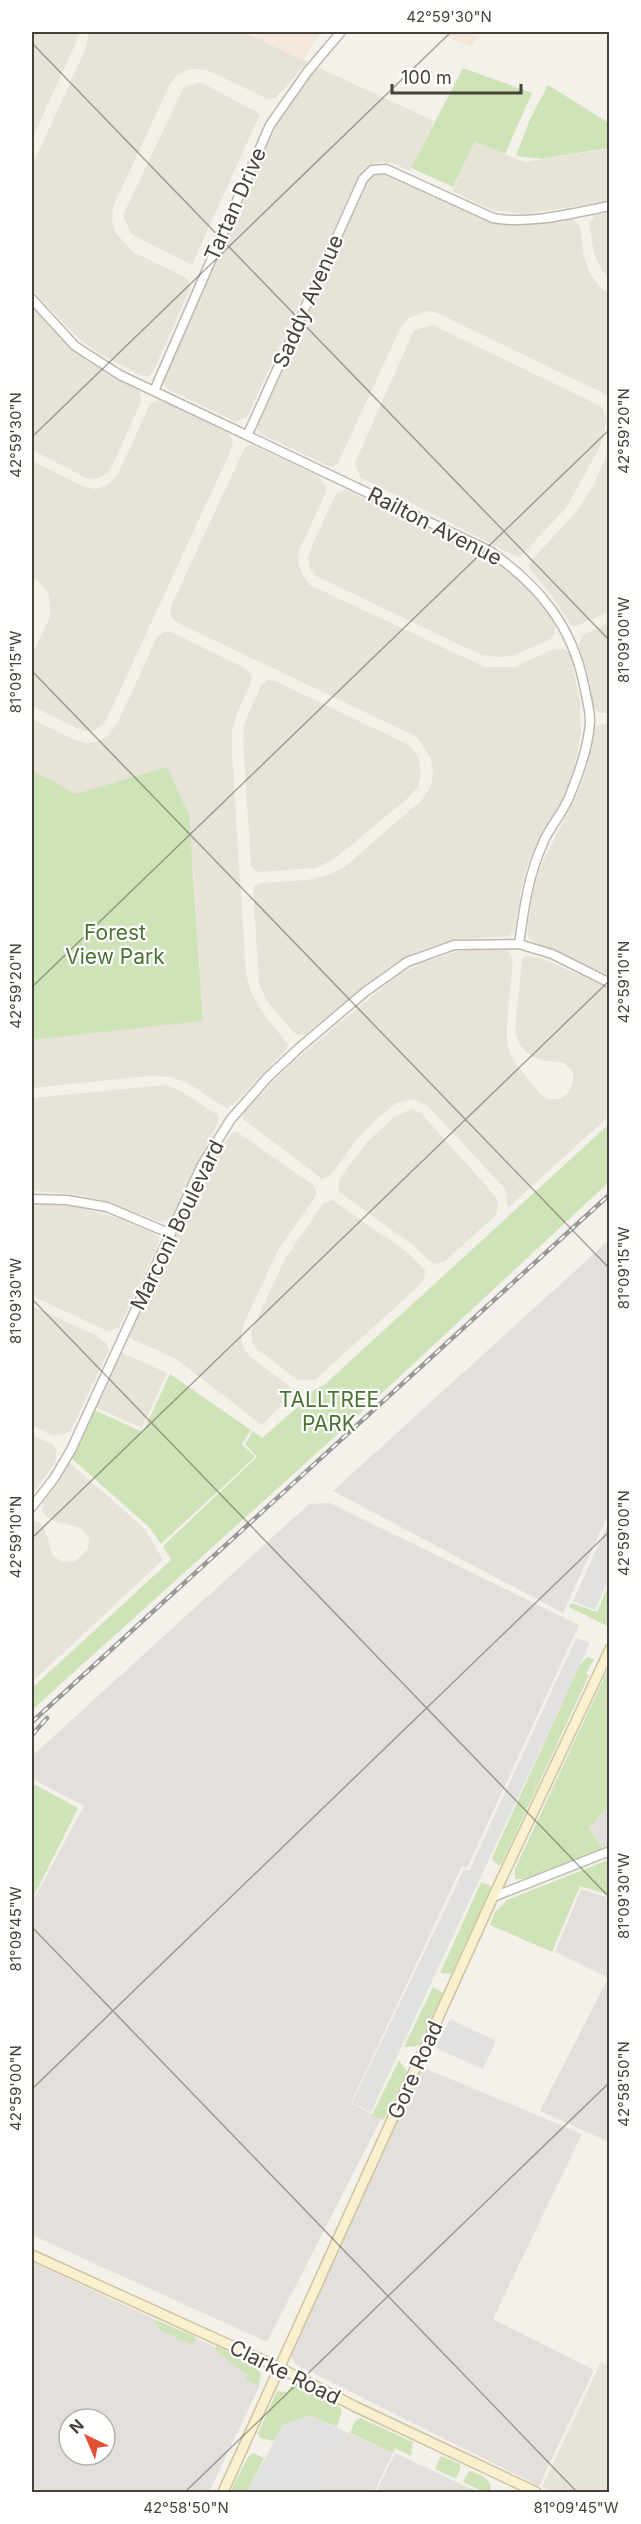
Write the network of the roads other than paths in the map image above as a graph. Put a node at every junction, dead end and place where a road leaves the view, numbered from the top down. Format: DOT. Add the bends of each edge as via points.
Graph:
graph roads {
  1 [pos="340,32"];
  2 [pos="609,206"];
  3 [pos="32,299"];
  4 [pos="154,391"];
  5 [pos="248,434"];
  6 [pos="519,944"];
  7 [pos="609,983"];
  8 [pos="32,1199"];
  9 [pos="171,1234"];
  10 [pos="32,1507"];
  11 [pos="609,1649"];
  12 [pos="609,1851"];
  13 [pos="493,1897"];
  14 [pos="32,2255"];
  15 [pos="280,2368"];
  16 [pos="223,2493"];
  17 [pos="536,2493"];
  1 -- 4 [label="street, Tartan Drive" via="270,124"];
  2 -- 5 [label="street, Saddy Avenue" via="505,220 386,169 372,170 363,179"];
  3 -- 4 [label="street, Railton Avenue" via="75,346"];
  4 -- 5 [label="street, Railton Avenue"];
  5 -- 6 [label="street, Railton Avenue" via="490,551 533,585 570,639 579,659 590,721 569,798 543,842 527,886"];
  6 -- 7 [label="street, Marconi Boulevard" via="552,954"];
  6 -- 9 [label="street, Marconi Boulevard" via="454,945 407,962 365,992 291,1055 231,1119 202,1165"];
  8 -- 9 [label="street" via="107,1207"];
  9 -- 10 [label="street, Marconi Boulevard" via="71,1450"];
  11 -- 13 [label="main road, Gore Road"];
  12 -- 13 [label="street"];
  13 -- 15 [label="main road, Gore Road"];
  14 -- 15 [label="main road, Clarke Road"];
  15 -- 16 [label="main road, Gore Road"];
  15 -- 17 [label="main road, Clarke Road"];
}
